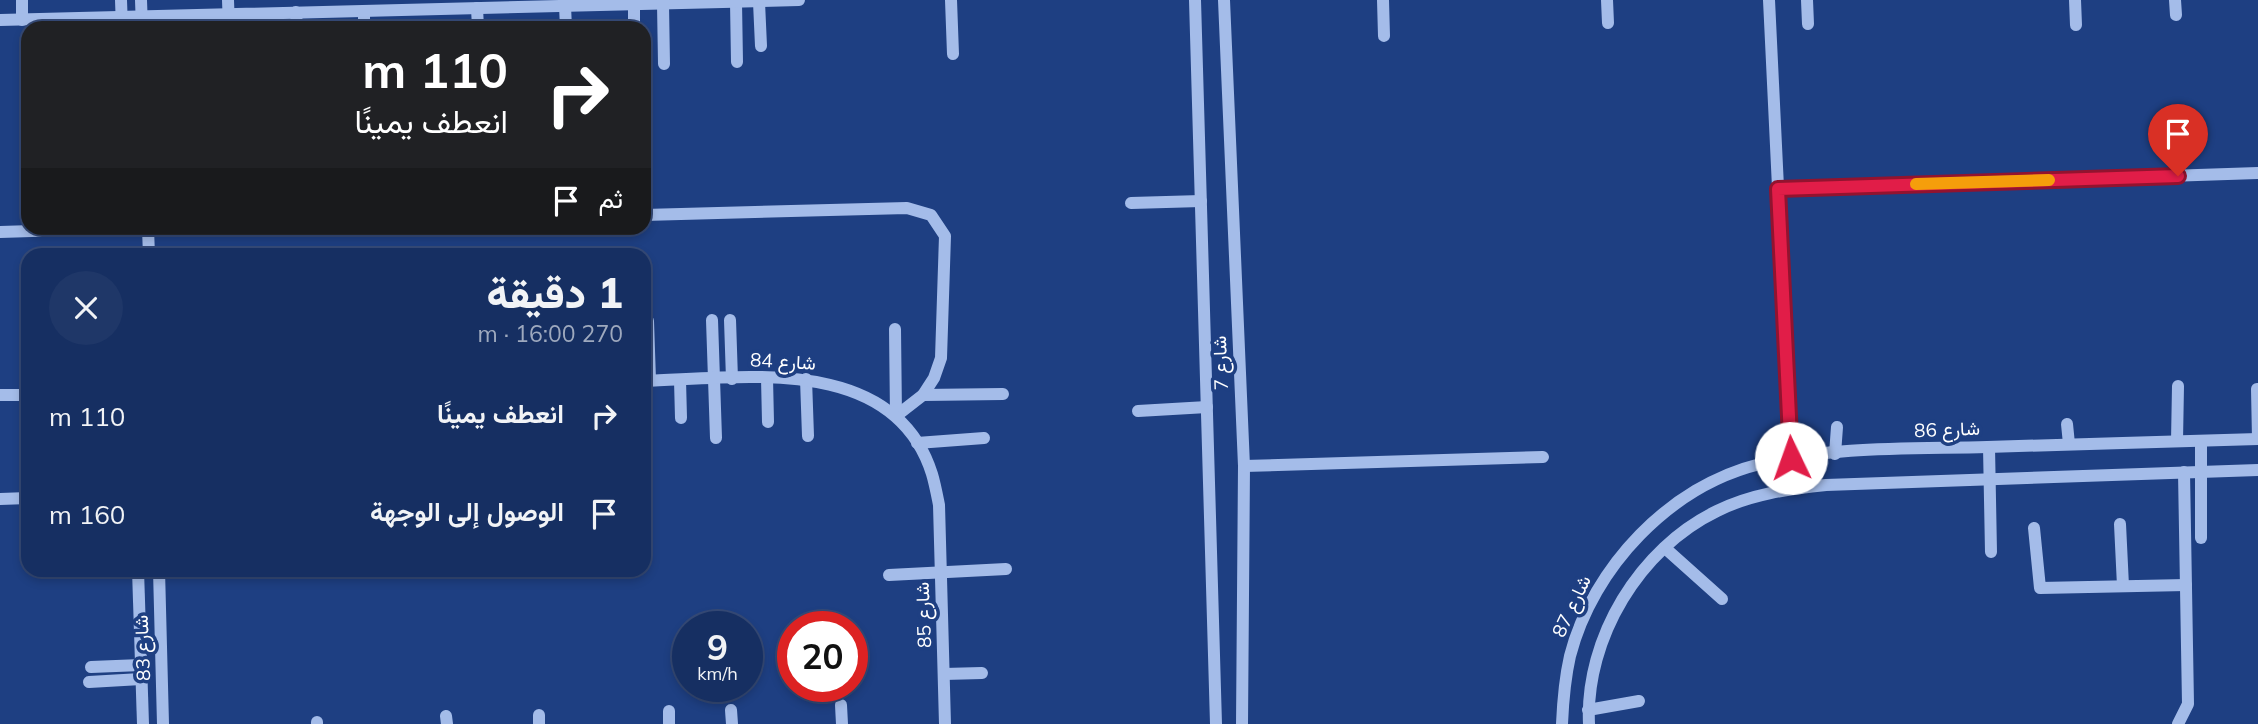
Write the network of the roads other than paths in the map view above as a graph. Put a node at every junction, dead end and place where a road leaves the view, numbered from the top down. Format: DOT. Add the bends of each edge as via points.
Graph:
graph roads {
  1 [pos="22,0"];
  2 [pos="121,0"];
  3 [pos="141,0"];
  4 [pos="228,0"];
  5 [pos="799,0"];
  6 [pos="951,0"];
  7 [pos="1195,0"];
  8 [pos="1224,0"];
  9 [pos="1384,0"];
  10 [pos="1607,0"];
  11 [pos="1769,0"];
  12 [pos="1807,0"];
  13 [pos="2075,0"];
  14 [pos="2175,0"];
  15 [pos="736,2"];
  16 [pos="759,2"];
  17 [pos="549,3"];
  18 [pos="634,4"];
  19 [pos="663,4"];
  20 [pos="565,6"];
  21 [pos="477,8"];
  22 [pos="364,11"];
  23 [pos="296,12"];
  24 [pos="228,14"];
  25 [pos="2176,15"];
  26 [pos="0,20"];
  27 [pos="21,21"];
  28 [pos="30,21"];
  29 [pos="121,21"];
  30 [pos="142,21"];
  31 [pos="153,21"];
  32 [pos="228,21"];
  33 [pos="297,21"];
  34 [pos="364,21"];
  35 [pos="478,21"];
  36 [pos="566,21"];
  37 [pos="634,21"];
  38 [pos="1608,23"];
  39 [pos="1808,24"];
  40 [pos="2076,25"];
  41 [pos="1384,36"];
  42 [pos="761,46"];
  43 [pos="953,54"];
  44 [pos="737,62"];
  45 [pos="664,64"];
  46 [pos="2258,173"];
  47 [pos="1778,189"];
  48 [pos="1201,201"];
  49 [pos="1131,203"];
  50 [pos="651,215"];
  51 [pos="21,231"];
  52 [pos="0,232"];
  53 [pos="712,320"];
  54 [pos="730,320"];
  55 [pos="895,328"];
  56 [pos="767,378"];
  57 [pos="714,379"];
  58 [pos="732,379"];
  59 [pos="806,379"];
  60 [pos="680,380"];
  61 [pos="651,381"];
  62 [pos="2178,386"];
  63 [pos="2257,389"];
  64 [pos="1003,394"];
  65 [pos="21,395"];
  66 [pos="923,395"];
  67 [pos="0,396"];
  68 [pos="1207,407"];
  69 [pos="1138,411"];
  70 [pos="896,416"];
  71 [pos="681,418"];
  72 [pos="768,422"];
  73 [pos="2067,424"];
  74 [pos="1837,427"];
  75 [pos="808,436"];
  76 [pos="716,438"];
  77 [pos="984,438"];
  78 [pos="2258,439"];
  79 [pos="2177,441"];
  80 [pos="2201,441"];
  81 [pos="917,443"];
  82 [pos="2069,444"];
  83 [pos="1989,447"];
  84 [pos="1835,454"];
  85 [pos="1543,457"];
  86 [pos="1791,458"];
  87 [pos="1244,466"];
  88 [pos="2258,470"];
  89 [pos="2184,472"];
  90 [pos="2201,472"];
  91 [pos="1990,479"];
  92 [pos="21,498"];
  93 [pos="0,499"];
  94 [pos="939,505"];
  95 [pos="1654,522"];
  96 [pos="2120,524"];
  97 [pos="2034,528"];
  98 [pos="2201,538"];
  99 [pos="1669,544"];
  100 [pos="1991,552"];
  101 [pos="1006,569"];
  102 [pos="941,572"];
  103 [pos="889,575"];
  104 [pos="138,577"];
  105 [pos="159,577"];
  106 [pos="2186,584"];
  107 [pos="2123,586"];
  108 [pos="1722,599"];
  109 [pos="141,665"];
  110 [pos="91,667"];
  111 [pos="982,673"];
  112 [pos="944,674"];
  113 [pos="141,679"];
  114 [pos="89,682"];
  115 [pos="1639,701"];
  116 [pos="841,705"];
  117 [pos="731,710"];
  118 [pos="1588,710"];
  119 [pos="143,724"];
  120 [pos="163,724"];
  121 [pos="732,724"];
  122 [pos="842,724"];
  123 [pos="945,724"];
  124 [pos="1216,724"];
  125 [pos="1242,724"];
  126 [pos="1562,724"];
  127 [pos="1589,724"];
  128 [pos="2178,724"];
  1 -- 28 [label="street"];
  2 -- 29 [label="street"];
  3 -- 30 [label="street"];
  4 -- 24 [label="street"];
  5 -- 16 [label="street"];
  6 -- 43 [label="street"];
  7 -- 48 [label="street, شارع 7"];
  8 -- 87 [label="street, شارع 7"];
  9 -- 41 [label="street"];
  10 -- 38 [label="street"];
  11 -- 47 [label="street"];
  12 -- 39 [label="street"];
  13 -- 40 [label="street"];
  14 -- 25 [label="street"];
  15 -- 16 [label="street"];
  15 -- 19 [label="street"];
  15 -- 44 [label="street"];
  16 -- 42 [label="street"];
  17 -- 20 [label="street"];
  17 -- 21 [label="street"];
  18 -- 19 [label="street"];
  18 -- 20 [label="street"];
  18 -- 37 [label="street"];
  19 -- 45 [label="street"];
  20 -- 36 [label="street"];
  21 -- 22 [label="street"];
  21 -- 35 [label="street"];
  22 -- 23 [label="street"];
  22 -- 34 [label="street"];
  23 -- 24 [label="street"];
  23 -- 33 [label="street"];
  24 -- 31 [label="street"];
  24 -- 32 [label="street"];
  26 -- 27 [label="street"];
  46 -- 47 [label="street"];
  47 -- 86 [label="street"];
  48 -- 49 [label="street"];
  48 -- 68 [label="street, شارع 7"];
  50 -- 66 [label="street" via="907,208 931,215 945,236 941,358"];
  51 -- 52 [label="street"];
  53 -- 57 [label="street"];
  54 -- 58 [label="street"];
  55 -- 70 [label="street"];
  56 -- 58 [label="street, شارع 84"];
  56 -- 59 [label="street, شارع 84"];
  56 -- 72 [label="street"];
  57 -- 58 [label="street, شارع 84"];
  57 -- 60 [label="street, شارع 84"];
  57 -- 76 [label="street"];
  59 -- 70 [label="street, شارع 84" via="866,396"];
  59 -- 75 [label="street"];
  60 -- 61 [label="street, شارع 84"];
  60 -- 71 [label="street"];
  62 -- 79 [label="street"];
  63 -- 78 [label="street"];
  64 -- 66 [label="street"];
  65 -- 67 [label="street"];
  66 -- 70 [label="street"];
  68 -- 69 [label="street"];
  68 -- 124 [label="street, شارع 7"];
  70 -- 81 [label="street, شارع 84"];
  73 -- 82 [label="street"];
  74 -- 84 [label="street"];
  77 -- 81 [label="street"];
  78 -- 80 [label="street, شارع 86"];
  79 -- 80 [label="street, شارع 86"];
  79 -- 82 [label="street, شارع 86"];
  80 -- 90 [label="street"];
  81 -- 94 [label="street, شارع 84" via="932,473"];
  82 -- 83 [label="street, شارع 86"];
  83 -- 84 [label="street, شارع 86"];
  83 -- 91 [label="street"];
  84 -- 86 [label="street, شارع 86"];
  85 -- 87 [label="street"];
  86 -- 95 [label="street, شارع 86" via="1720,479"];
  87 -- 125 [label="street, شارع 7"];
  88 -- 90 [label="street"];
  89 -- 90 [label="street"];
  89 -- 91 [label="street"];
  89 -- 106 [label="street"];
  90 -- 98 [label="street"];
  91 -- 99 [label="street" via="1869,482 1752,497 1686,528"];
  91 -- 100 [label="street"];
  92 -- 93 [label="street"];
  94 -- 102 [label="street, شارع 85"];
  95 -- 126 [label="street, شارع 87" via="1626,550 1584,617 1571,655"];
  96 -- 107 [label="street"];
  97 -- 107 [label="street" via="2040,588"];
  99 -- 108 [label="street"];
  99 -- 118 [label="street" via="1632,584 1615,611 1592,675"];
  101 -- 102 [label="street"];
  102 -- 103 [label="street"];
  102 -- 112 [label="street, شارع 85"];
  104 -- 109 [label="street, شارع 83"];
  105 -- 120 [label="street, شارع 83"];
  106 -- 107 [label="street"];
  106 -- 128 [label="street" via="2188,704"];
  109 -- 110 [label="street"];
  109 -- 113 [label="street, شارع 83"];
  111 -- 112 [label="street"];
  112 -- 123 [label="street, شارع 85"];
  113 -- 114 [label="street"];
  113 -- 119 [label="street, شارع 83"];
  115 -- 118 [label="street"];
  116 -- 122 [label="street"];
  117 -- 121 [label="street"];
  118 -- 127 [label="street"];
}
